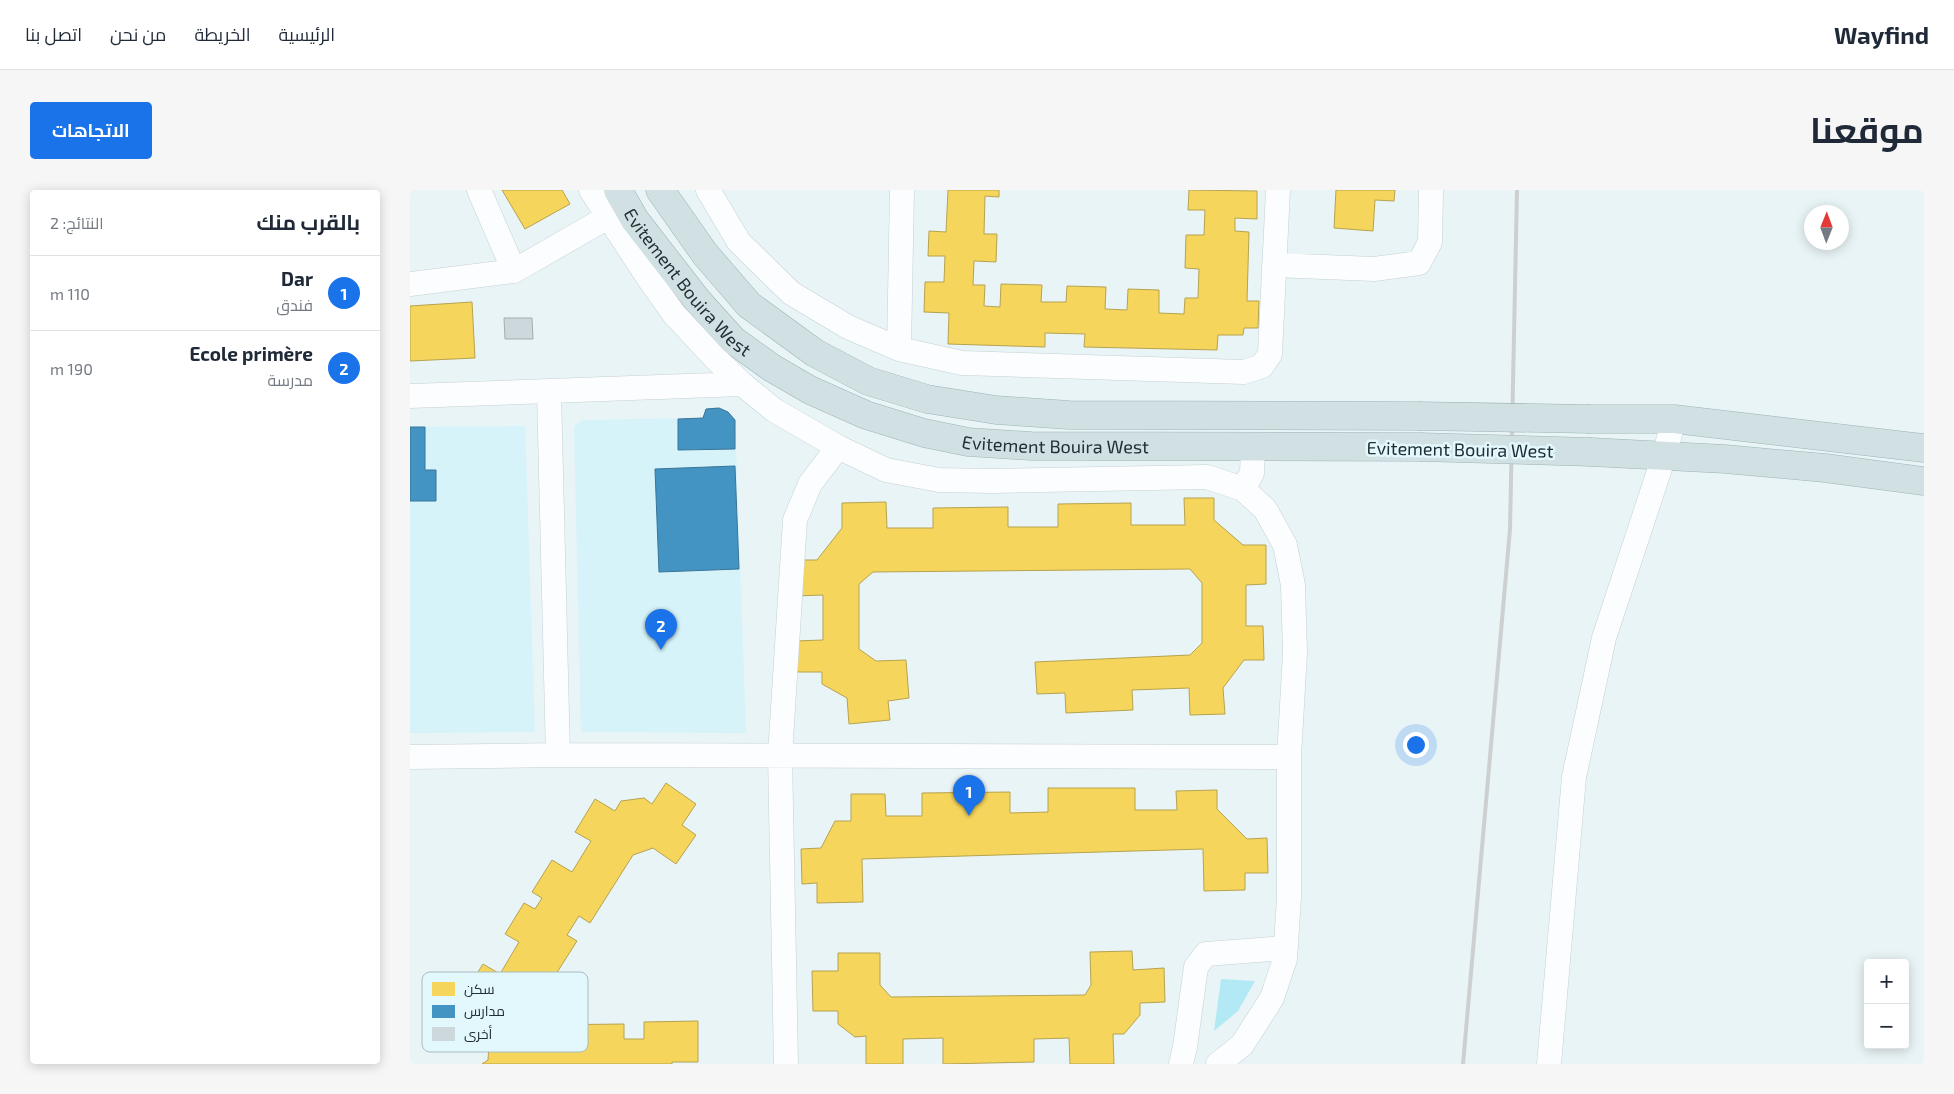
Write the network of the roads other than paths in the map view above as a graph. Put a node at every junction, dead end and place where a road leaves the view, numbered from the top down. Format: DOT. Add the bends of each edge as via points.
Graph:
graph roads {
  1 [pos="479,190"];
  2 [pos="592,190"];
  3 [pos="618,190"];
  4 [pos="660,190"];
  5 [pos="708,190"];
  6 [pos="902,190"];
  7 [pos="1278,190"];
  8 [pos="1431,190"];
  9 [pos="608,217"];
  10 [pos="1274,265"];
  11 [pos="514,271"];
  12 [pos="410,284"];
  13 [pos="899,349"];
  14 [pos="742,384"];
  15 [pos="549,392"];
  16 [pos="410,396"];
  17 [pos="1674,419"];
  18 [pos="1253,446"];
  19 [pos="838,447"];
  20 [pos="1924,448"];
  21 [pos="1664,456"];
  22 [pos="1924,482"];
  23 [pos="1243,489"];
  24 [pos="558,755"];
  25 [pos="780,755"];
  26 [pos="410,757"];
  27 [pos="1289,758"];
  28 [pos="1286,948"];
  29 [pos="786,1064"];
  30 [pos="1180,1064"];
  31 [pos="1218,1064"];
  32 [pos="1549,1064"];
  1 -- 11 [label="street"];
  2 -- 9 [label="street"];
  3 -- 18 [label="highway, Evitement Bouira West" via="634,220 733,340 810,390 866,415 924,433 977,442 1031,446"];
  4 -- 17 [label="highway, Evitement Bouira West, bridge" via="705,254 749,305 815,353 868,381 927,399 996,410 1070,415"];
  5 -- 13 [label="street" via="738,242 791,293 848,327"];
  6 -- 13 [label="street"];
  7 -- 10 [label="street"];
  8 -- 10 [label="street" via="1430,242 1420,263 1374,269"];
  9 -- 11 [label="street"];
  9 -- 14 [label="street" via="674,314"];
  10 -- 13 [label="street" via="1270,354 1262,366 1244,372 962,362"];
  11 -- 12 [label="street"];
  14 -- 15 [label="street"];
  14 -- 19 [label="street" via="774,410"];
  15 -- 16 [label="street"];
  15 -- 24 [label="street"];
  17 -- 20 [label="highway, Evitement Bouira West"];
  17 -- 21 [label="street"];
  18 -- 21 [label="highway, Evitement Bouira West, bridge" via="1420,447"];
  18 -- 23 [label="street" via="1252,473"];
  19 -- 23 [label="street" via="886,470 939,480 1206,477"];
  19 -- 25 [label="street" via="810,484 795,520"];
  21 -- 22 [label="highway, Evitement Bouira West" via="1825,468"];
  21 -- 32 [label="street" via="1604,638 1574,777"];
  23 -- 27 [label="street" via="1265,509 1285,545 1293,585 1295,653"];
  24 -- 25 [label="street"];
  24 -- 26 [label="street"];
  25 -- 27 [label="street"];
  25 -- 29 [label="street"];
  27 -- 28 [label="street" via="1290,897"];
  28 -- 30 [label="street" via="1206,954 1196,967"];
  28 -- 31 [label="street" via="1272,998 1242,1045"];
}
